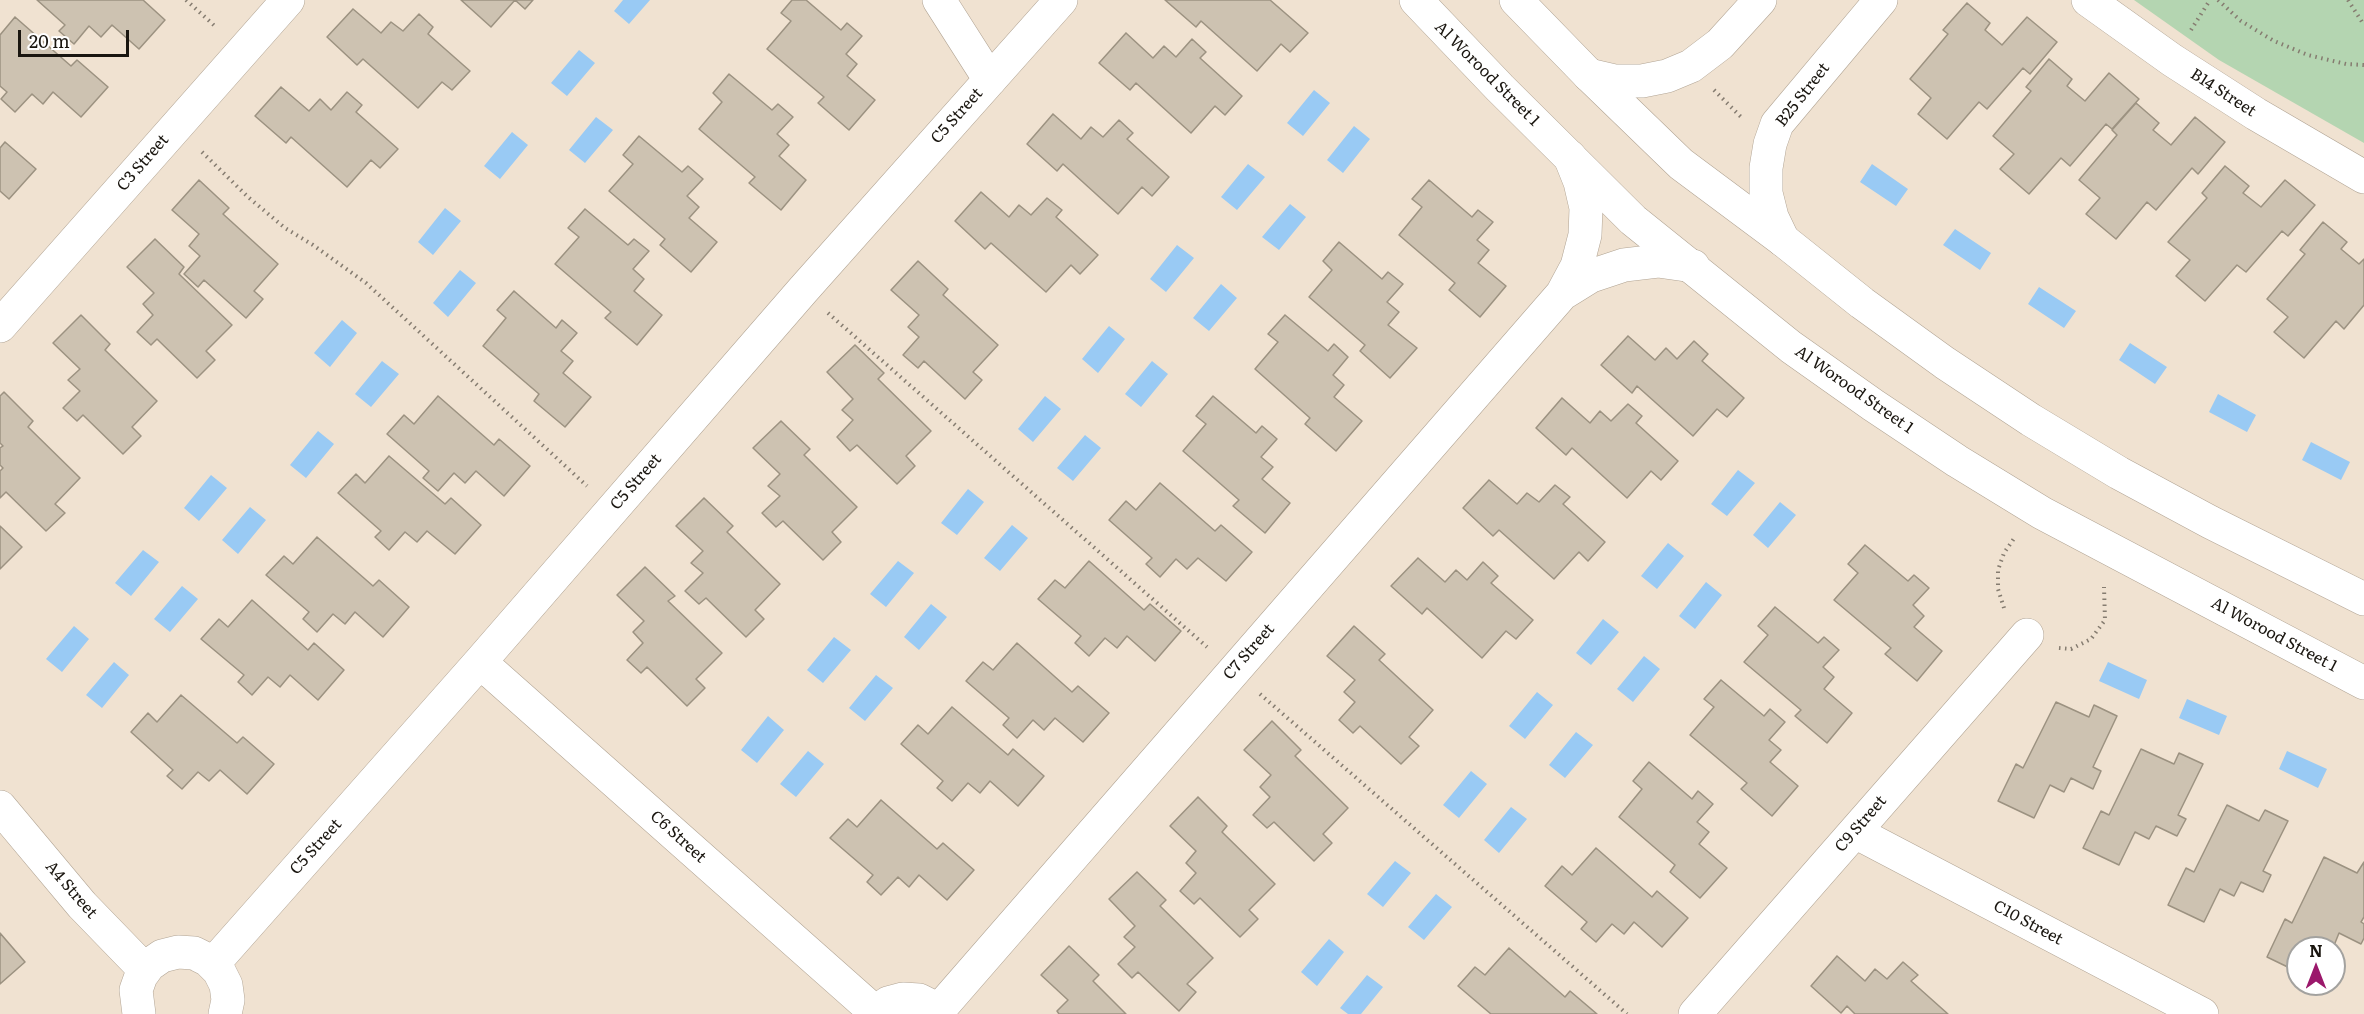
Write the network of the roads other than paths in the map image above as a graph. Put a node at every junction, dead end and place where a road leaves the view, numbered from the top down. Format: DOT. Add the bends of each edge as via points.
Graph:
graph roads {
  1 [pos="288,0"];
  2 [pos="939,0"];
  3 [pos="1061,0"];
  4 [pos="1416,0"];
  5 [pos="1516,0"];
  6 [pos="1760,0"];
  7 [pos="1881,0"];
  8 [pos="2088,0"];
  9 [pos="1589,75"];
  10 [pos="990,80"];
  11 [pos="1570,157"];
  12 [pos="2364,177"];
  13 [pos="1783,240"];
  14 [pos="1692,266"];
  15 [pos="1562,294"];
  16 [pos="0,326"];
  17 [pos="2364,599"];
  18 [pos="2027,635"];
  19 [pos="480,662"];
  20 [pos="2364,683"];
  21 [pos="0,807"];
  22 [pos="1854,832"];
  23 [pos="213,964"];
  24 [pos="145,970"];
  25 [pos="874,1013"];
  26 [pos="939,1013"];
  27 [pos="139,1014"];
  28 [pos="225,1014"];
  29 [pos="1695,1014"];
  30 [pos="2202,1014"];
  1 -- 16 [label="street, C3 Street"];
  2 -- 10 [label="street"];
  3 -- 10 [label="street, C5 Street"];
  4 -- 11 [label="street, Al Worood Street 1"];
  5 -- 9 [label="street"];
  6 -- 9 [label="street" via="1720,44 1691,66 1642,81 1615,81"];
  7 -- 13 [label="street, B25 Street" via="1777,124 1766,168 1766,193"];
  8 -- 12 [label="street, B14 Street" via="2246,108"];
  9 -- 13 [label="street" via="1681,164"];
  10 -- 19 [label="street, C5 Street"];
  11 -- 14 [label="street, Al Worood Street 1" via="1633,220"];
  11 -- 15 [label="street, C7 Street" via="1586,208 1585,235 1577,266"];
  13 -- 17 [label="street" via="1871,310 2031,420 2210,522"];
  14 -- 15 [label="street, C7 Street" via="1658,261 1624,265 1591,276"];
  14 -- 20 [label="street, Al Worood Street 1" via="1791,347 1957,461 2042,513"];
  15 -- 26 [label="street, C7 Street"];
  18 -- 22 [label="street, C9 Street"];
  19 -- 23 [label="street, C5 Street"];
  19 -- 25 [label="street, C6 Street"];
  21 -- 24 [label="street, A4 Street" via="82,905"];
  22 -- 29 [label="street, C9 Street"];
  22 -- 30 [label="street, C10 Street"];
  23 -- 24 [label="street" via="194,953 178,952 162,956"];
  23 -- 28 [label="street" via="226,985"];
  24 -- 27 [label="street" via="136,990"];
  25 -- 26 [label="street" via="903,999 919,1000"];
}
